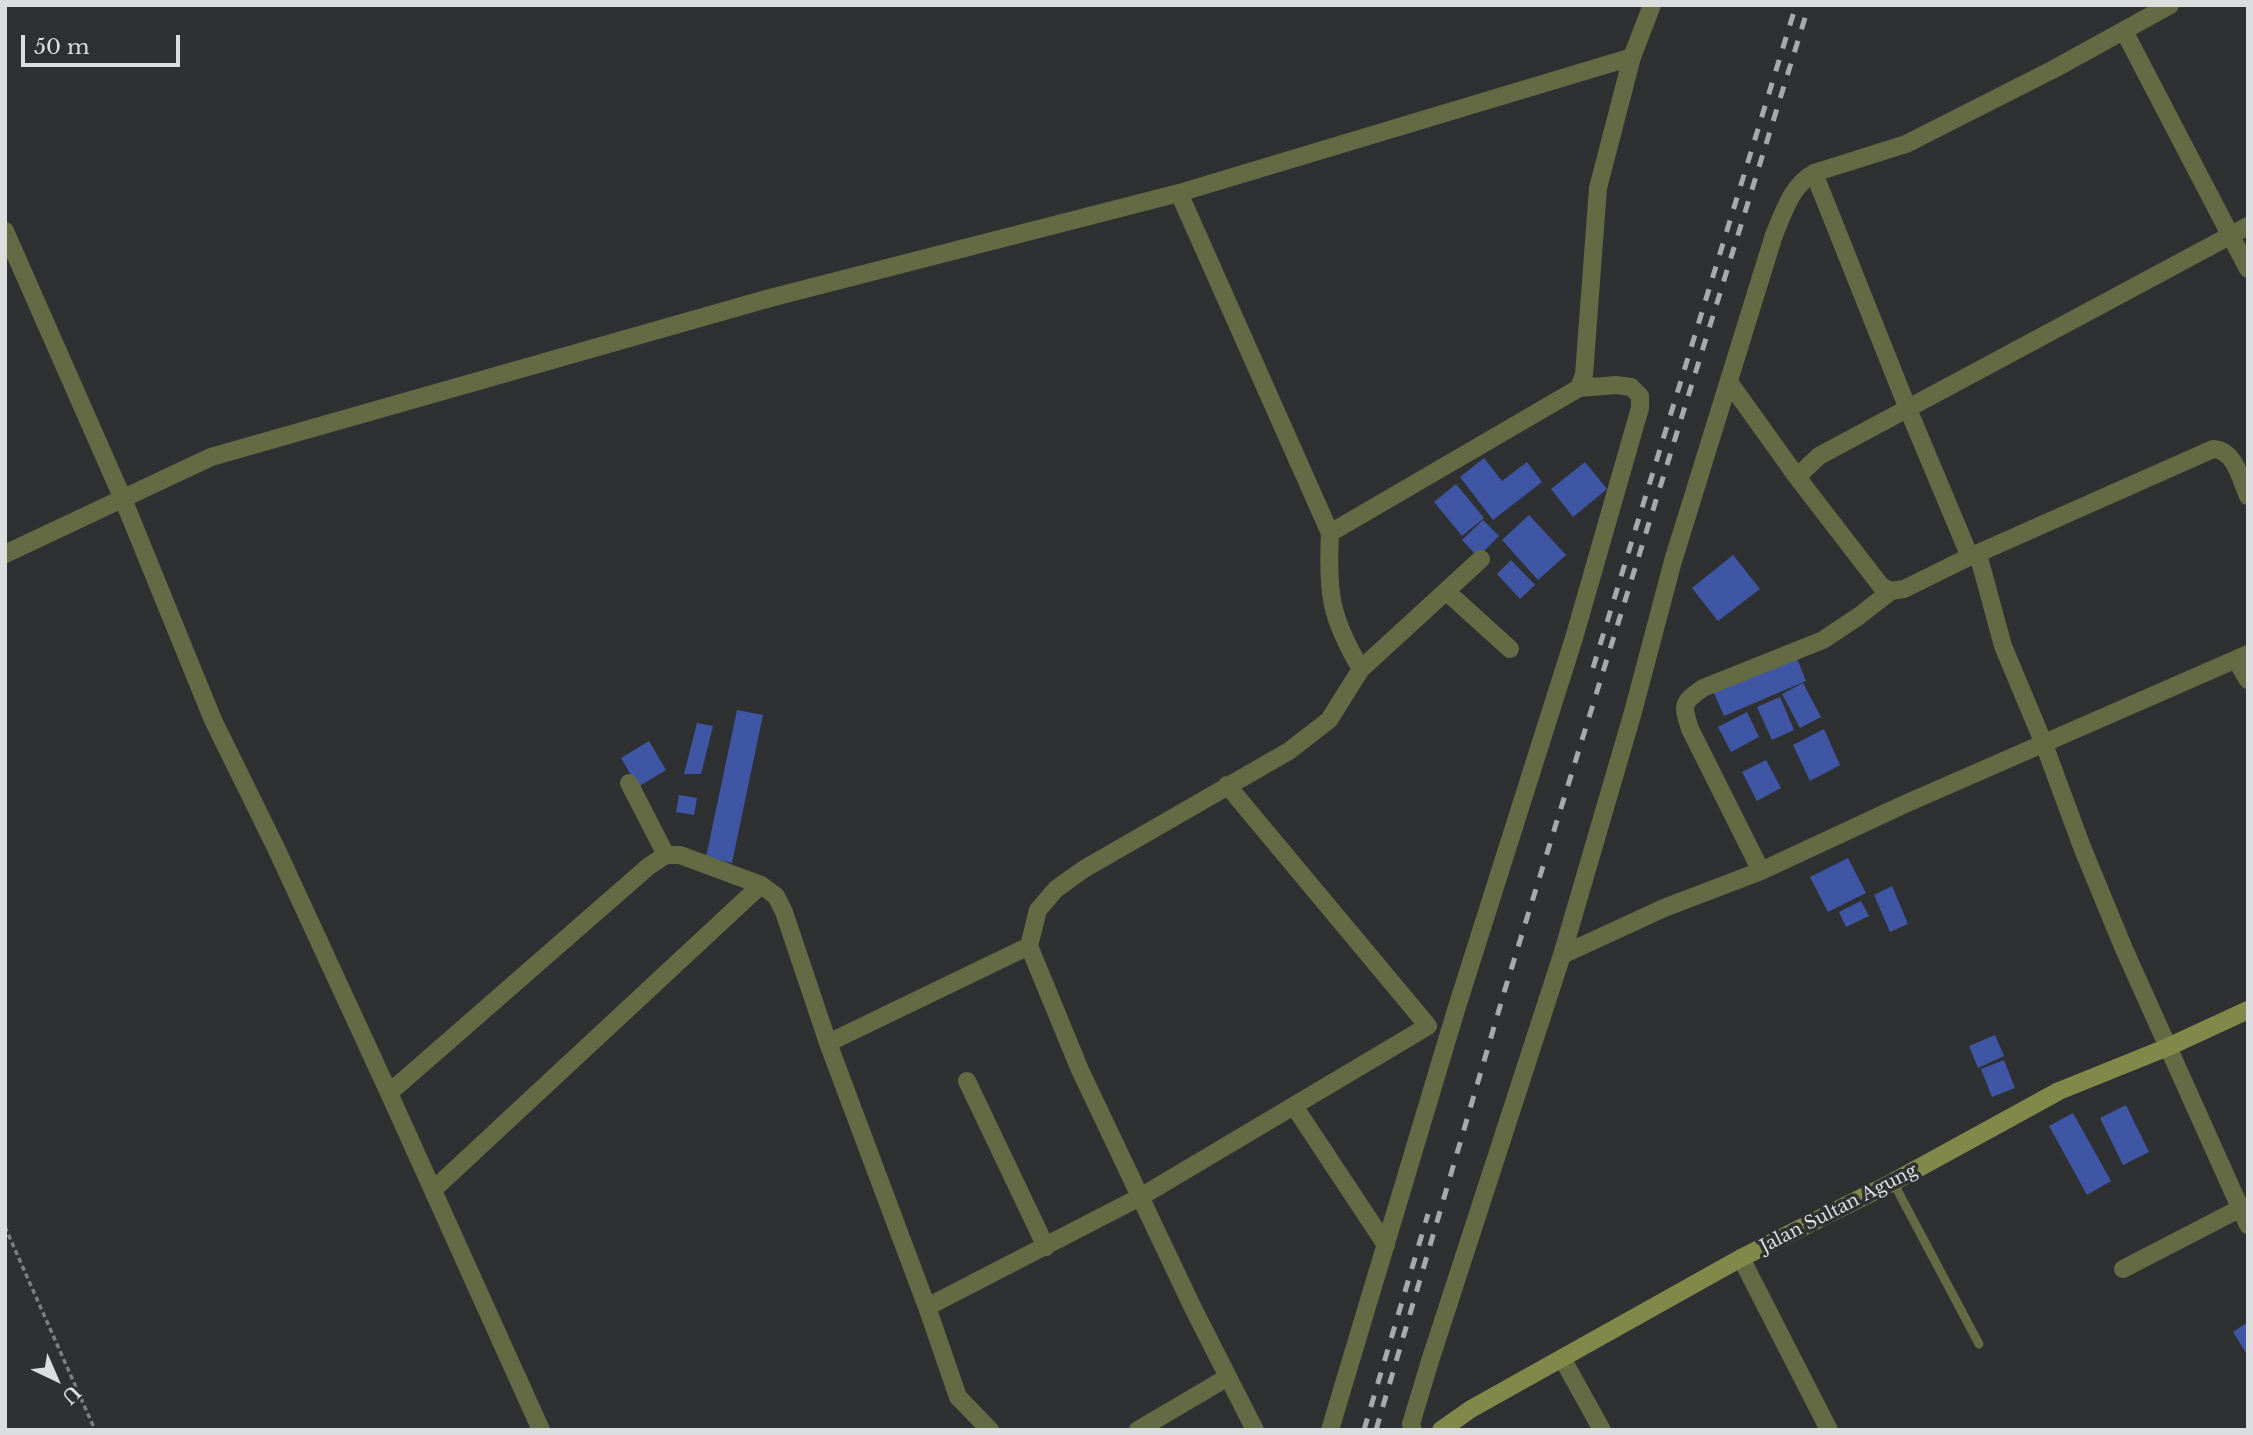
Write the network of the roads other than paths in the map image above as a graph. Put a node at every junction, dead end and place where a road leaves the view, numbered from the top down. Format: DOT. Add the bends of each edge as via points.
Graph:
graph roads {
  1 [pos="1652,5"];
  2 [pos="2171,5"];
  3 [pos="2124,31"];
  4 [pos="1632,57"];
  5 [pos="1814,173"];
  6 [pos="1179,193"];
  7 [pos="2248,226"];
  8 [pos="5,231"];
  9 [pos="2230,234"];
  10 [pos="2248,270"];
  11 [pos="1728,382"];
  12 [pos="1579,388"];
  13 [pos="1908,409"];
  14 [pos="1797,477"];
  15 [pos="2248,496"];
  16 [pos="123,499"];
  17 [pos="1330,533"];
  18 [pos="5,554"];
  19 [pos="1974,555"];
  20 [pos="1481,559"];
  21 [pos="1891,590"];
  22 [pos="1446,591"];
  23 [pos="1510,649"];
  24 [pos="2242,657"];
  25 [pos="1361,669"];
  26 [pos="2248,680"];
  27 [pos="2044,744"];
  28 [pos="629,783"];
  29 [pos="1227,785"];
  30 [pos="666,855"];
  31 [pos="1761,871"];
  32 [pos="761,885"];
  33 [pos="1029,946"];
  34 [pos="1562,954"];
  35 [pos="1456,1010"];
  36 [pos="2248,1010"];
  37 [pos="1428,1026"];
  38 [pos="828,1043"];
  39 [pos="2168,1046"];
  40 [pos="967,1081"];
  41 [pos="390,1093"];
  42 [pos="1294,1106"];
  43 [pos="1893,1182"];
  44 [pos="433,1190"];
  45 [pos="1142,1196"];
  46 [pos="2245,1217"];
  47 [pos="1386,1245"];
  48 [pos="1046,1247"];
  49 [pos="1741,1258"];
  50 [pos="2123,1269"];
  51 [pos="927,1307"];
  52 [pos="1979,1344"];
  53 [pos="1562,1358"];
  54 [pos="1228,1377"];
  55 [pos="541,1430"];
  56 [pos="990,1430"];
  57 [pos="1138,1430"];
  58 [pos="1255,1430"];
  59 [pos="1330,1430"];
  60 [pos="1413,1430"];
  61 [pos="1441,1430"];
  62 [pos="1602,1430"];
  63 [pos="1829,1430"];
  1 -- 4 [label="street"];
  2 -- 3 [label="street"];
  3 -- 5 [label="street" via="1906,144"];
  3 -- 9 [label="street"];
  4 -- 6 [label="street"];
  4 -- 12 [label="street" via="1598,188 1584,375"];
  5 -- 11 [label="street" via="1801,180 1774,234"];
  5 -- 13 [label="street"];
  6 -- 16 [label="street" via="769,299 211,457"];
  6 -- 17 [label="street"];
  7 -- 9 [label="street"];
  8 -- 16 [label="street"];
  9 -- 10 [label="street"];
  9 -- 13 [label="street"];
  11 -- 14 [label="street"];
  11 -- 34 [label="street"];
  12 -- 17 [label="street"];
  12 -- 35 [label="street" via="1631,387 1640,396 1640,408 1574,638"];
  13 -- 14 [label="street" via="1819,457"];
  13 -- 19 [label="street"];
  14 -- 21 [label="street" via="1881,586"];
  15 -- 19 [label="street" via="2231,457 2213,449"];
  16 -- 18 [label="street"];
  16 -- 41 [label="street" via="213,720"];
  17 -- 25 [label="street" via="1332,604 1344,641"];
  19 -- 21 [label="street" via="1904,589"];
  19 -- 27 [label="street" via="2003,646"];
  20 -- 22 [label="street"];
  21 -- 31 [label="street" via="1823,640 1703,688 1687,699 1683,709 1690,729"];
  22 -- 23 [label="street"];
  22 -- 25 [label="street"];
  24 -- 26 [label="street"];
  24 -- 27 [label="street"];
  25 -- 29 [label="street" via="1329,720 1289,751"];
  27 -- 31 [label="street"];
  27 -- 39 [label="street" via="2093,873"];
  28 -- 30 [label="street"];
  29 -- 33 [label="street" via="1056,889 1038,910"];
  29 -- 37 [label="street"];
  30 -- 32 [label="street" via="680,855"];
  30 -- 41 [label="street"];
  31 -- 34 [label="street"];
  32 -- 38 [label="street" via="780,902"];
  32 -- 44 [label="street"];
  33 -- 38 [label="street"];
  33 -- 45 [label="street" via="1080,1070"];
  34 -- 60 [label="street" via="1430,1361"];
  35 -- 37 [label="street"];
  35 -- 47 [label="street"];
  36 -- 39 [label="street, Jalan Sultan Agung"];
  37 -- 42 [label="street"];
  38 -- 51 [label="street"];
  39 -- 43 [label="street, Jalan Sultan Agung" via="2059,1091"];
  39 -- 46 [label="street"];
  40 -- 48 [label="street"];
  41 -- 44 [label="street"];
  42 -- 45 [label="street"];
  42 -- 47 [label="street"];
  43 -- 49 [label="street, Jalan Sultan Agung"];
  43 -- 52 [label="lane"];
  44 -- 55 [label="street"];
  45 -- 48 [label="street"];
  45 -- 54 [label="street"];
  46 -- 50 [label="street"];
  47 -- 59 [label="street"];
  48 -- 51 [label="street"];
  49 -- 53 [label="street, Jalan Sultan Agung"];
  49 -- 63 [label="street"];
  51 -- 56 [label="street" via="958,1397"];
  53 -- 61 [label="street, Jalan Sultan Agung"];
  53 -- 62 [label="street"];
  54 -- 57 [label="street"];
  54 -- 58 [label="street"];
}
